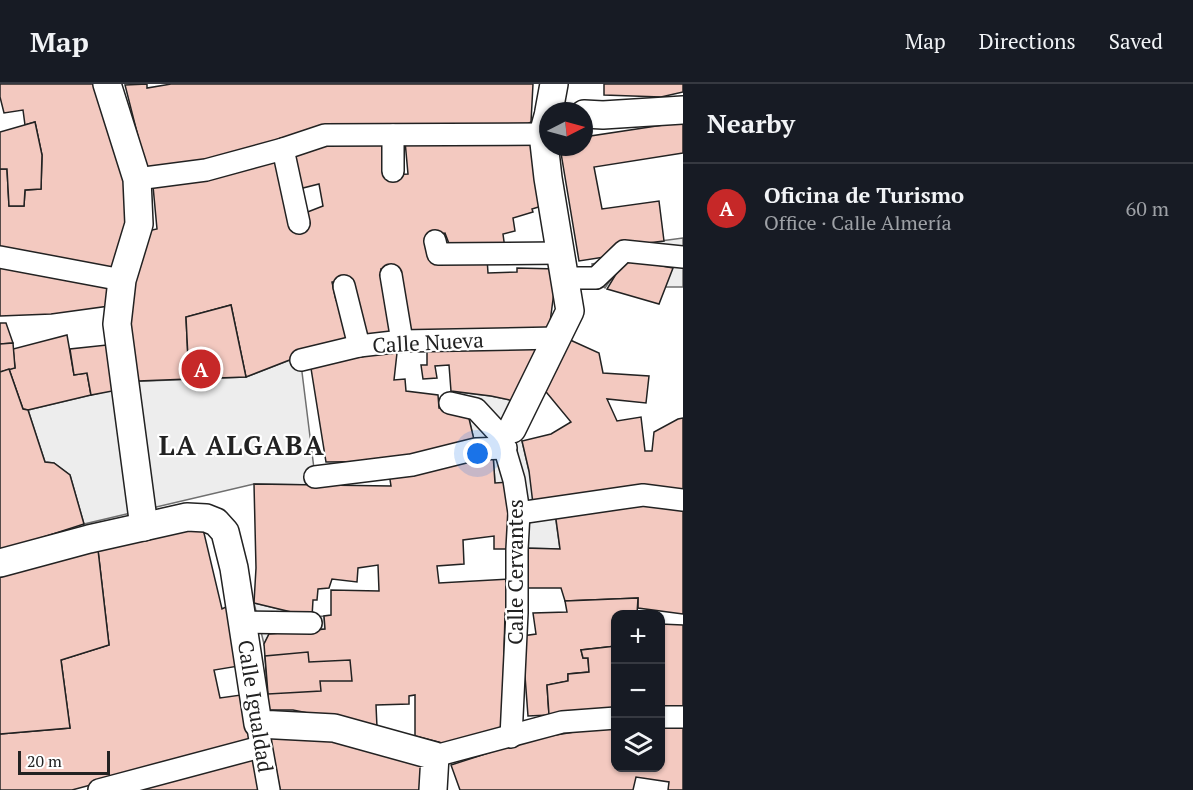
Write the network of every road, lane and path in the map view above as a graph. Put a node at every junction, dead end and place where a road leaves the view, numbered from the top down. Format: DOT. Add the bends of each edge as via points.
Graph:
graph roads {
  1 [pos="107,84"];
  2 [pos="554,84"];
  3 [pos="550,102"];
  4 [pos="683,110"];
  5 [pos="593,114"];
  6 [pos="539,121"];
  7 [pos="393,135"];
  8 [pos="284,149"];
  9 [pos="551,156"];
  10 [pos="393,171"];
  11 [pos="137,179"];
  12 [pos="299,223"];
  13 [pos="435,241"];
  14 [pos="0,257"];
  15 [pos="683,257"];
  16 [pos="563,265"];
  17 [pos="391,275"];
  18 [pos="122,280"];
  19 [pos="344,286"];
  20 [pos="556,338"];
  21 [pos="402,340"];
  22 [pos="359,346"];
  23 [pos="301,360"];
  24 [pos="450,403"];
  25 [pos="509,438"];
  26 [pos="315,477"];
  27 [pos="683,500"];
  28 [pos="519,513"];
  29 [pos="144,527"];
  30 [pos="0,563"];
  31 [pos="242,622"];
  32 [pos="312,623"];
  33 [pos="665,717"];
  34 [pos="683,717"];
  35 [pos="611,718"];
  36 [pos="259,736"];
  37 [pos="511,737"];
  38 [pos="435,756"];
  39 [pos="99,790"];
  40 [pos="270,790"];
  41 [pos="433,790"];
  1 -- 11 [label="street"];
  2 -- 3 [label="street"];
  4 -- 5 [label="street"];
  6 -- 7 [label="street"];
  7 -- 8 [label="street" via="325,135"];
  7 -- 10 [label="street"];
  8 -- 11 [label="street" via="206,170"];
  8 -- 12 [label="street"];
  9 -- 16 [label="street"];
  11 -- 18 [label="street" via="140,224"];
  13 -- 16 [label="street" via="438,254"];
  14 -- 18 [label="street"];
  15 -- 16 [label="street" via="624,251 596,278"];
  16 -- 20 [label="street" via="570,311"];
  17 -- 21 [label="street"];
  18 -- 29 [label="street" via="117,324"];
  19 -- 22 [label="street"];
  20 -- 21 [label="street, Calle Nueva"];
  20 -- 25 [label="street"];
  21 -- 22 [label="street, Calle Nueva"];
  22 -- 23 [label="street, Calle Nueva"];
  24 -- 25 [label="street, Calle Cervantes" via="476,410 501,436"];
  25 -- 26 [label="street" via="412,465"];
  25 -- 28 [label="street, Calle Cervantes"];
  27 -- 28 [label="street" via="643,495"];
  28 -- 37 [label="street, Calle Cervantes"];
  29 -- 30 [label="street"];
  29 -- 31 [label="street, Calle Igualdad" via="188,517 216,522 225,532"];
  31 -- 32 [label="street, Calle Igualdad"];
  31 -- 36 [label="street, Calle Igualdad"];
  33 -- 34 [label="street"];
  35 -- 37 [label="street" via="562,722"];
  36 -- 38 [label="street" via="334,728"];
  36 -- 39 [label="street"];
  36 -- 40 [label="street, Calle Igualdad"];
  37 -- 38 [label="street"];
  38 -- 41 [label="street"];
}
